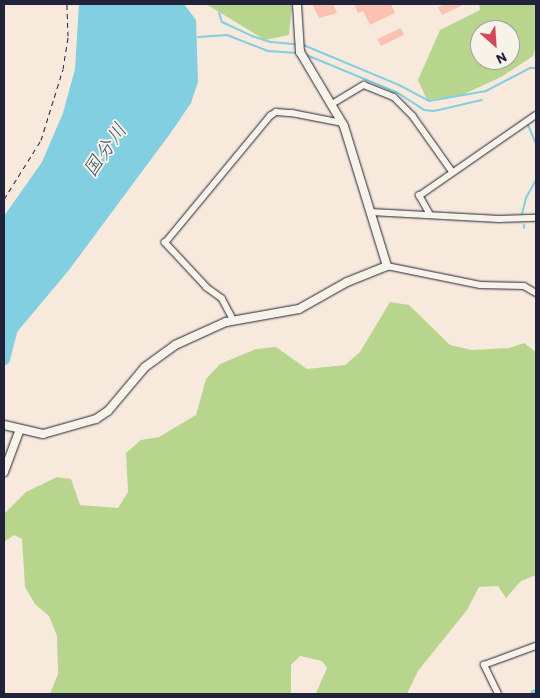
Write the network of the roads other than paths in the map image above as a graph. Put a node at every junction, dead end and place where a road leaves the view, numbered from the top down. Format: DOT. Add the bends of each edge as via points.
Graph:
graph roads {
  1 [pos="297,4"];
  2 [pos="332,104"];
  3 [pos="536,115"];
  4 [pos="343,124"];
  5 [pos="452,171"];
  6 [pos="372,212"];
  7 [pos="429,213"];
  8 [pos="536,218"];
  9 [pos="387,266"];
  10 [pos="536,293"];
  11 [pos="233,320"];
  12 [pos="4,425"];
  13 [pos="20,429"];
  14 [pos="4,472"];
  15 [pos="536,646"];
  16 [pos="498,694"];
  1 -- 2 [label="street" via="300,49"];
  2 -- 4 [label="street"];
  2 -- 5 [label="street" via="364,85 394,97 409,111"];
  3 -- 5 [label="street"];
  4 -- 6 [label="street"];
  4 -- 11 [label="street" via="292,113 276,112 270,116 165,243 222,300"];
  5 -- 7 [label="street" via="418,196"];
  6 -- 7 [label="street" via="417,216"];
  6 -- 9 [label="street"];
  7 -- 8 [label="street" via="499,219"];
  9 -- 10 [label="street" via="480,285 524,286"];
  9 -- 11 [label="street" via="348,282 300,309"];
  11 -- 13 [label="street" via="161,354 108,411 96,419 51,433"];
  12 -- 13 [label="street"];
  13 -- 14 [label="street"];
  15 -- 16 [label="street" via="484,665"];
}
